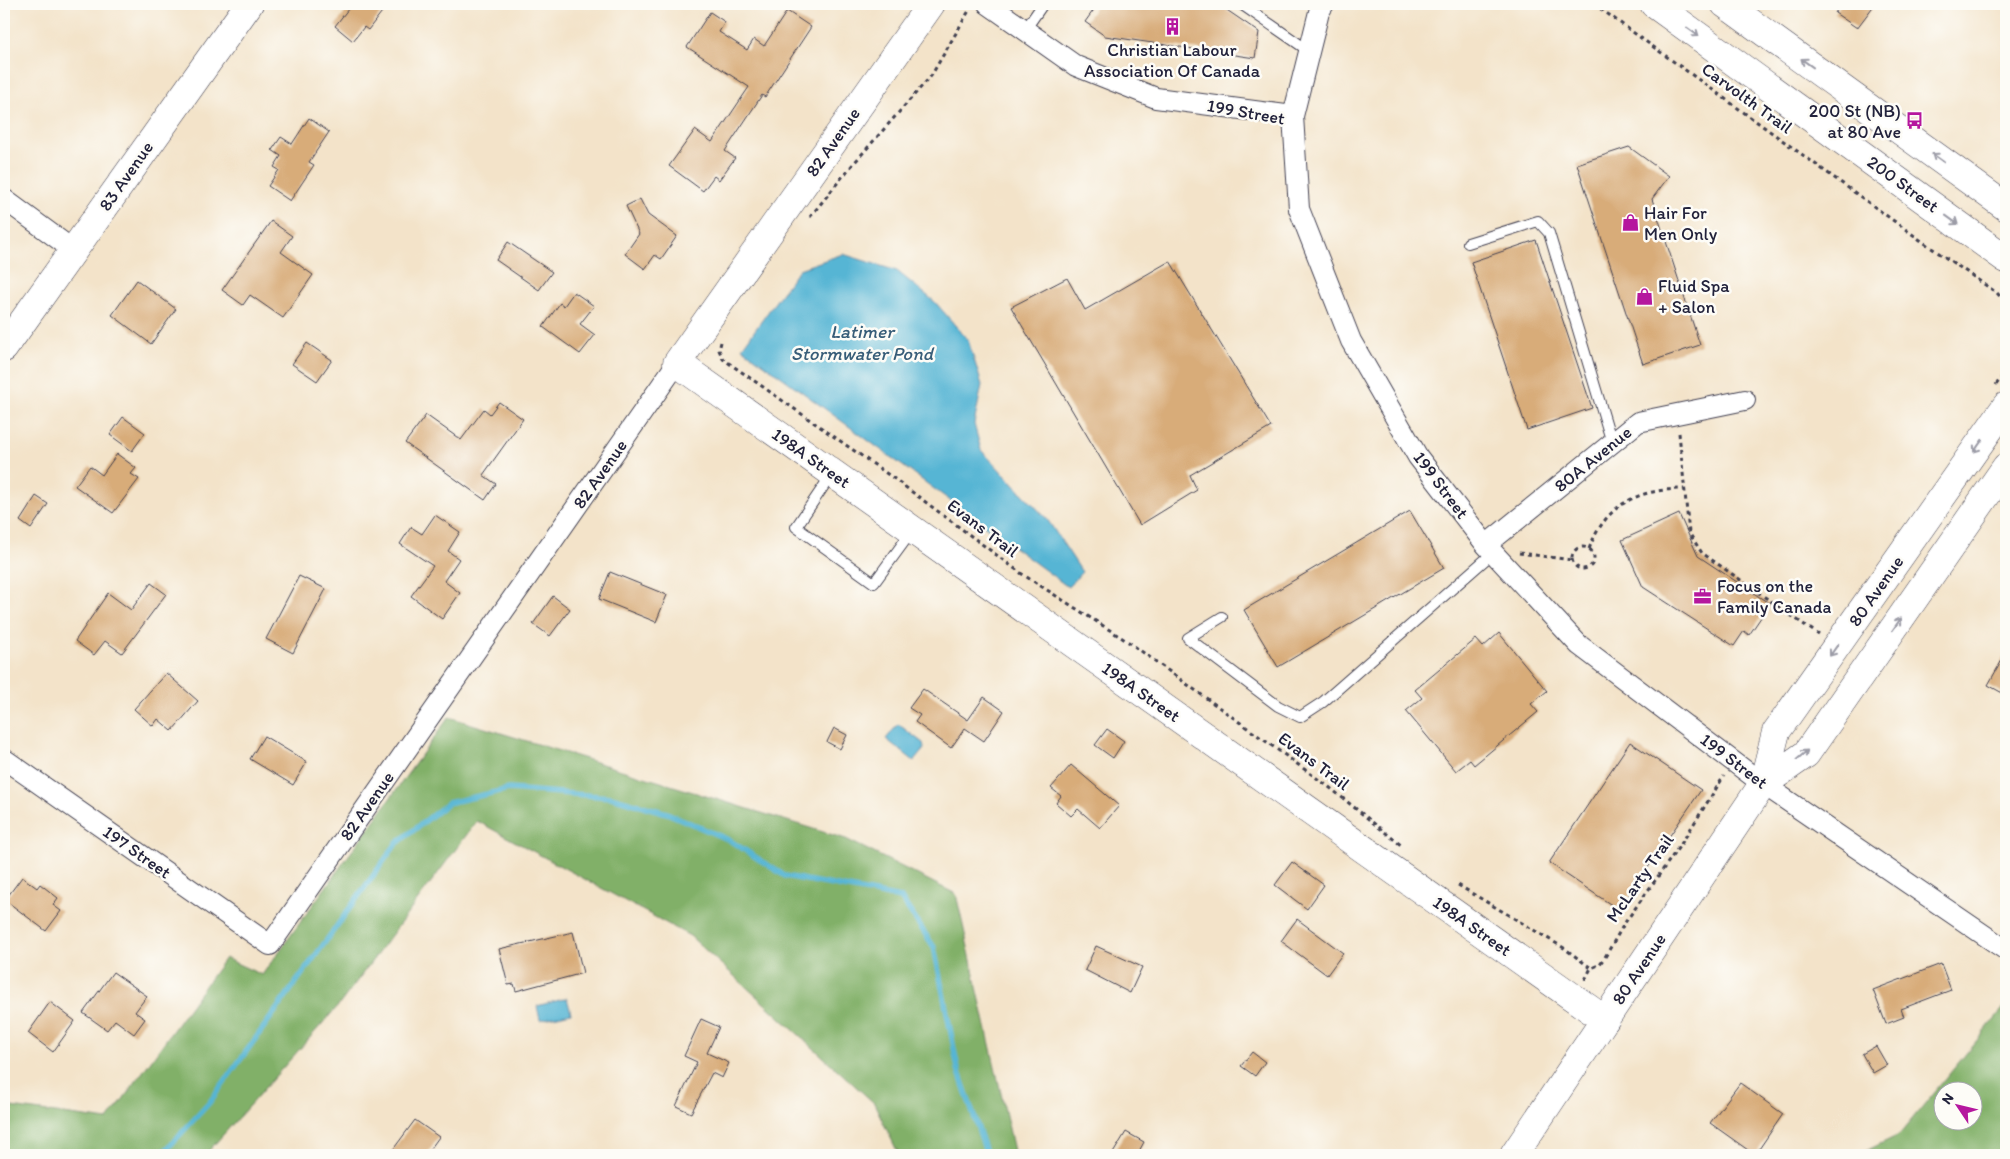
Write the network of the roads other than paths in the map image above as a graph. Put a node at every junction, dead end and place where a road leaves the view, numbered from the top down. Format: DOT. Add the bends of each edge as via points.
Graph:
graph roads {
  1 [pos="249,4"];
  2 [pos="931,4"];
  3 [pos="988,4"];
  4 [pos="1043,4"];
  5 [pos="1241,4"];
  6 [pos="1324,4"];
  7 [pos="1654,4"];
  8 [pos="1725,4"];
  9 [pos="1025,30"];
  10 [pos="1309,51"];
  11 [pos="1293,116"];
  12 [pos="4,199"];
  13 [pos="2006,207"];
  14 [pos="1468,242"];
  15 [pos="73,250"];
  16 [pos="2006,259"];
  17 [pos="4,348"];
  18 [pos="677,363"];
  19 [pos="1745,400"];
  20 [pos="2006,406"];
  21 [pos="1612,443"];
  22 [pos="2006,467"];
  23 [pos="832,473"];
  24 [pos="913,530"];
  25 [pos="1490,549"];
  26 [pos="1222,617"];
  27 [pos="4,759"];
  28 [pos="1763,784"];
  29 [pos="270,944"];
  30 [pos="2006,950"];
  31 [pos="1605,1020"];
  32 [pos="1514,1155"];
  1 -- 15 [label="main road, 83 Avenue"];
  2 -- 18 [label="main road, 82 Avenue"];
  3 -- 9 [label="street, 199 Street"];
  4 -- 9 [label="lane"];
  5 -- 10 [label="lane"];
  6 -- 10 [label="street"];
  7 -- 16 [label="main road, 200 Street, one-way"];
  13 -- 8 [label="main road, one-way"];
  9 -- 11 [label="street, 199 Street" via="1076,66 1156,98"];
  10 -- 11 [label="street"];
  11 -- 25 [label="street, 199 Street" via="1299,209 1351,341 1418,457"];
  12 -- 15 [label="street"];
  14 -- 21 [label="lane" via="1538,221 1545,226"];
  15 -- 17 [label="main road, 83 Avenue"];
  18 -- 23 [label="main road, 198A Street"];
  18 -- 29 [label="street, 82 Avenue"];
  19 -- 21 [label="street, 80A Avenue" via="1638,422"];
  20 -- 28 [label="main road, 80 Avenue, one-way" via="1776,732"];
  21 -- 25 [label="street, 80A Avenue"];
  28 -- 22 [label="main road, 80 Avenue, one-way" via="1806,754"];
  23 -- 24 [label="main road, 198A Street"];
  23 -- 24 [label="lane" via="796,527 874,583"];
  24 -- 31 [label="main road, 198A Street"];
  25 -- 26 [label="lane" via="1323,702 1300,717 1278,706 1188,638"];
  25 -- 28 [label="street, 199 Street" via="1579,645"];
  27 -- 29 [label="street, 197 Street"];
  28 -- 30 [label="street, 199 Street"];
  28 -- 31 [label="main road, 80 Avenue"];
  31 -- 32 [label="main road, 80 Avenue"];
}
